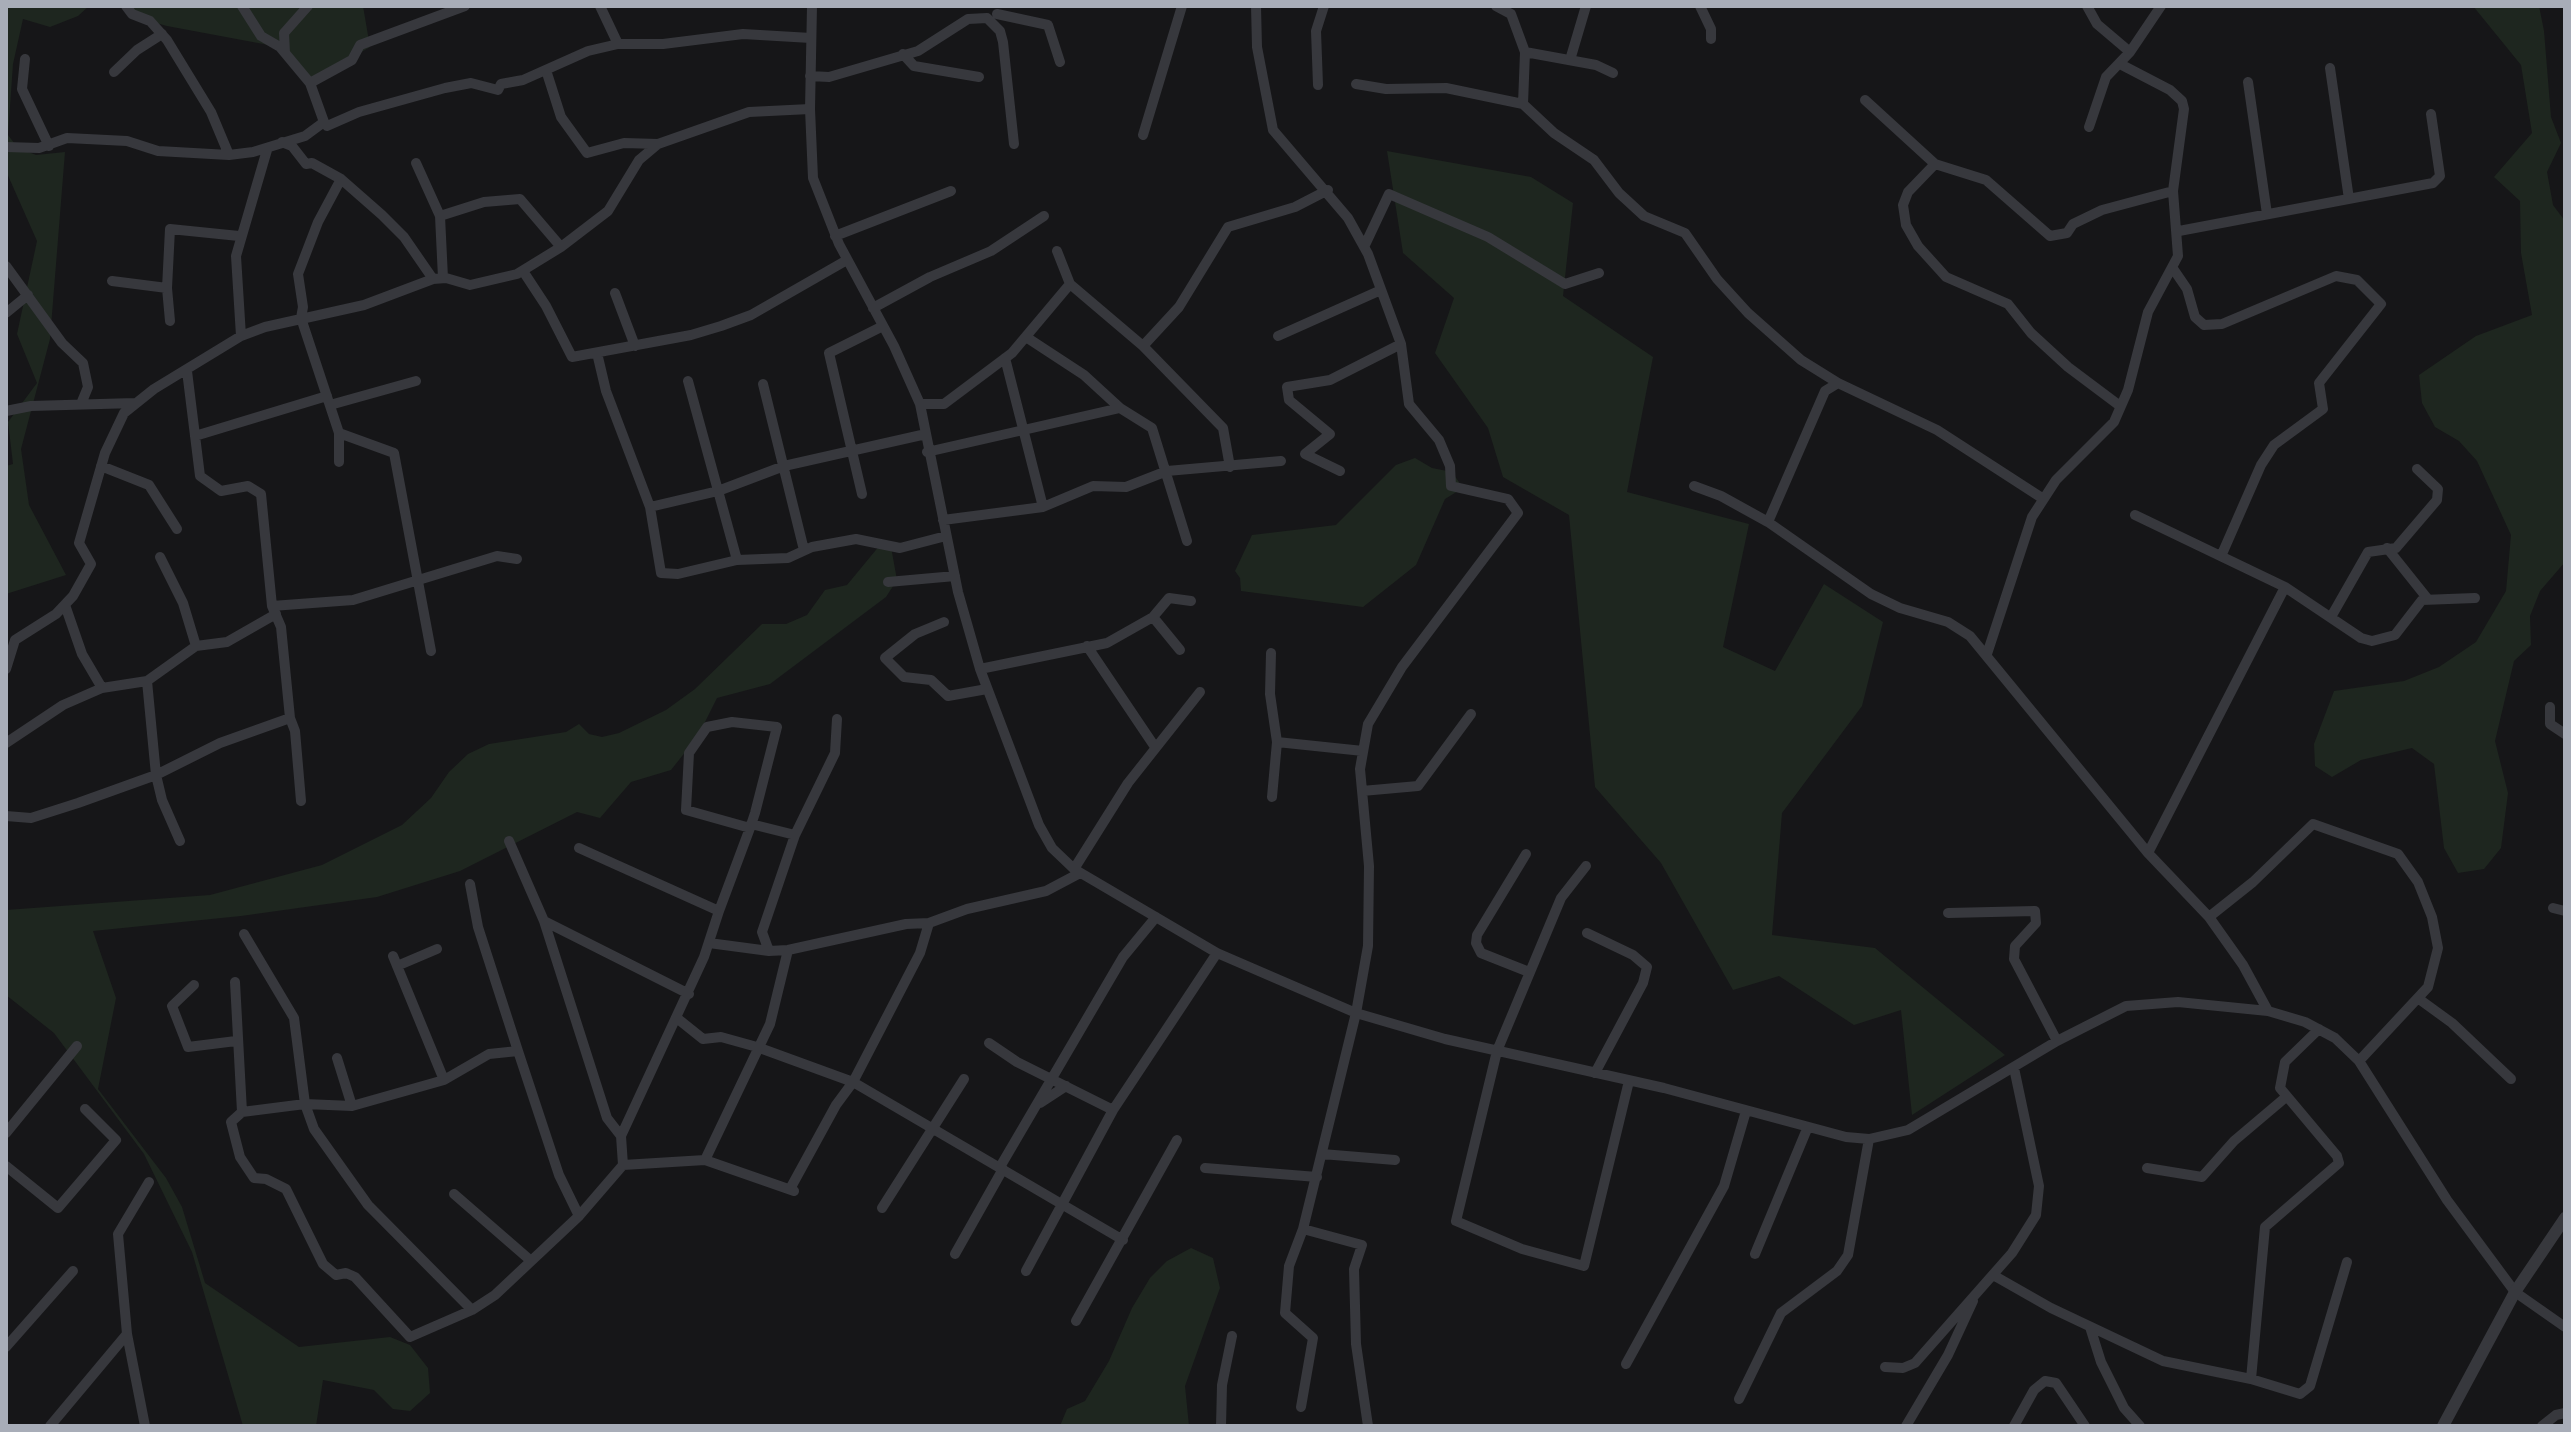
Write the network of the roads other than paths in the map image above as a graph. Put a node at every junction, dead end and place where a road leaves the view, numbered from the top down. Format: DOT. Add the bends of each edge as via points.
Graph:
graph roads {
  1 [pos="126,6"];
  2 [pos="242,6"];
  3 [pos="308,6"];
  4 [pos="465,6"];
  5 [pos="600,6"];
  6 [pos="812,6"];
  7 [pos="1182,6"];
  8 [pos="1256,6"];
  9 [pos="1324,6"];
  10 [pos="1496,6"];
  11 [pos="1586,6"];
  12 [pos="1700,6"];
  13 [pos="2087,6"];
  14 [pos="2161,6"];
  15 [pos="997,14"];
  16 [pos="162,34"];
  17 [pos="811,38"];
  18 [pos="1711,39"];
  19 [pos="618,44"];
  20 [pos="1525,52"];
  21 [pos="2130,52"];
  22 [pos="285,53"];
  23 [pos="903,54"];
  24 [pos="25,59"];
  25 [pos="1570,60"];
  26 [pos="1060,62"];
  27 [pos="2120,64"];
  28 [pos="2330,68"];
  29 [pos="546,70"];
  30 [pos="114,72"];
  31 [pos="1613,73"];
  32 [pos="810,76"];
  33 [pos="979,77"];
  34 [pos="2248,82"];
  35 [pos="310,83"];
  36 [pos="1356,84"];
  37 [pos="1318,85"];
  38 [pos="1865,100"];
  39 [pos="1523,104"];
  40 [pos="810,109"];
  41 [pos="2431,114"];
  42 [pos="324,122"];
  43 [pos="2089,127"];
  44 [pos="1143,135"];
  45 [pos="280,141"];
  46 [pos="658,144"];
  47 [pos="1014,144"];
  48 [pos="49,146"];
  49 [pos="6,147"];
  50 [pos="267,150"];
  51 [pos="229,155"];
  52 [pos="416,163"];
  53 [pos="1935,164"];
  54 [pos="341,179"];
  55 [pos="1328,190"];
  56 [pos="951,191"];
  57 [pos="2173,191"];
  58 [pos="2349,199"];
  59 [pos="2267,214"];
  60 [pos="440,216"];
  61 [pos="1044,216"];
  62 [pos="2179,231"];
  63 [pos="239,236"];
  64 [pos="835,236"];
  65 [pos="561,247"];
  66 [pos="1364,247"];
  67 [pos="1057,251"];
  68 [pos="847,260"];
  69 [pos="6,266"];
  70 [pos="2174,270"];
  71 [pos="523,271"];
  72 [pos="1599,273"];
  73 [pos="438,279"];
  74 [pos="112,281"];
  75 [pos="1070,284"];
  76 [pos="167,288"];
  77 [pos="1381,290"];
  78 [pos="615,293"];
  79 [pos="28,295"];
  80 [pos="873,308"];
  81 [pos="6,313"];
  82 [pos="301,318"];
  83 [pos="170,321"];
  84 [pos="883,326"];
  85 [pos="241,336"];
  86 [pos="1278,336"];
  87 [pos="1026,337"];
  88 [pos="1401,344"];
  89 [pos="635,346"];
  90 [pos="1143,346"];
  91 [pos="597,353"];
  92 [pos="1005,358"];
  93 [pos="187,371"];
  94 [pos="416,381"];
  95 [pos="688,381"];
  96 [pos="1838,383"];
  97 [pos="763,384"];
  98 [pos="328,400"];
  99 [pos="135,403"];
  100 [pos="81,404"];
  101 [pos="920,404"];
  102 [pos="2120,406"];
  103 [pos="1120,408"];
  104 [pos="6,411"];
  105 [pos="1024,430"];
  106 [pos="339,433"];
  107 [pos="926,434"];
  108 [pos="195,436"];
  109 [pos="851,451"];
  110 [pos="927,452"];
  111 [pos="1281,461"];
  112 [pos="339,462"];
  113 [pos="101,466"];
  114 [pos="784,466"];
  115 [pos="1230,467"];
  116 [pos="2417,469"];
  117 [pos="1167,471"];
  118 [pos="1340,471"];
  119 [pos="1694,486"];
  120 [pos="718,491"];
  121 [pos="862,494"];
  122 [pos="2042,498"];
  123 [pos="650,507"];
  124 [pos="1043,507"];
  125 [pos="2135,515"];
  126 [pos="943,520"];
  127 [pos="1768,522"];
  128 [pos="177,529"];
  129 [pos="946,536"];
  130 [pos="1187,541"];
  131 [pos="2387,548"];
  132 [pos="804,550"];
  133 [pos="2222,554"];
  134 [pos="160,557"];
  135 [pos="517,559"];
  136 [pos="737,560"];
  137 [pos="955,576"];
  138 [pos="418,582"];
  139 [pos="888,582"];
  140 [pos="2285,587"];
  141 [pos="2427,598"];
  142 [pos="2475,598"];
  143 [pos="1191,601"];
  144 [pos="65,605"];
  145 [pos="274,610"];
  146 [pos="1153,617"];
  147 [pos="2331,617"];
  148 [pos="944,622"];
  149 [pos="196,646"];
  150 [pos="1087,646"];
  151 [pos="1180,650"];
  152 [pos="431,651"];
  153 [pos="1271,653"];
  154 [pos="1987,654"];
  155 [pos="6,669"];
  156 [pos="980,669"];
  157 [pos="147,681"];
  158 [pos="102,688"];
  159 [pos="987,689"];
  160 [pos="1200,692"];
  161 [pos="2550,707"];
  162 [pos="1471,714"];
  163 [pos="290,718"];
  164 [pos="837,719"];
  165 [pos="2565,734"];
  166 [pos="1277,742"];
  167 [pos="7,744"];
  168 [pos="1155,747"];
  169 [pos="1363,751"];
  170 [pos="156,775"];
  171 [pos="1362,791"];
  172 [pos="1272,797"];
  173 [pos="301,801"];
  174 [pos="6,816"];
  175 [pos="750,826"];
  176 [pos="795,835"];
  177 [pos="180,841"];
  178 [pos="509,841"];
  179 [pos="579,848"];
  180 [pos="2148,853"];
  181 [pos="1526,854"];
  182 [pos="1586,866"];
  183 [pos="1077,871"];
  184 [pos="470,884"];
  185 [pos="719,911"];
  186 [pos="1948,913"];
  187 [pos="1156,917"];
  188 [pos="2209,917"];
  189 [pos="544,921"];
  190 [pos="929,923"];
  191 [pos="1587,933"];
  192 [pos="244,934"];
  193 [pos="709,943"];
  194 [pos="437,949"];
  195 [pos="788,950"];
  196 [pos="769,951"];
  197 [pos="1217,953"];
  198 [pos="1529,972"];
  199 [pos="235,982"];
  200 [pos="194,985"];
  201 [pos="689,994"];
  202 [pos="2419,999"];
  203 [pos="2268,1011"];
  204 [pos="1356,1013"];
  205 [pos="678,1019"];
  206 [pos="2319,1029"];
  207 [pos="236,1041"];
  208 [pos="2057,1041"];
  209 [pos="989,1043"];
  210 [pos="77,1046"];
  211 [pos="757,1047"];
  212 [pos="518,1051"];
  213 [pos="1497,1051"];
  214 [pos="337,1058"];
  215 [pos="2359,1061"];
  216 [pos="2014,1068"];
  217 [pos="1595,1073"];
  218 [pos="1051,1078"];
  219 [pos="964,1079"];
  220 [pos="2511,1079"];
  221 [pos="444,1080"];
  222 [pos="1629,1081"];
  223 [pos="853,1082"];
  224 [pos="1066,1086"];
  225 [pos="2286,1097"];
  226 [pos="305,1104"];
  227 [pos="352,1106"];
  228 [pos="85,1109"];
  229 [pos="1113,1110"];
  230 [pos="1746,1111"];
  231 [pos="242,1112"];
  232 [pos="931,1126"];
  233 [pos="1807,1129"];
  234 [pos="6,1133"];
  235 [pos="621,1136"];
  236 [pos="1869,1139"];
  237 [pos="1177,1140"];
  238 [pos="1322,1154"];
  239 [pos="705,1160"];
  240 [pos="1395,1160"];
  241 [pos="623,1165"];
  242 [pos="6,1166"];
  243 [pos="1003,1168"];
  244 [pos="1205,1168"];
  245 [pos="2147,1168"];
  246 [pos="1317,1177"];
  247 [pos="149,1182"];
  248 [pos="454,1194"];
  249 [pos="1063,1204"];
  250 [pos="882,1208"];
  251 [pos="579,1216"];
  252 [pos="2563,1226"];
  253 [pos="1303,1229"];
  254 [pos="1123,1240"];
  255 [pos="955,1254"];
  256 [pos="1755,1254"];
  257 [pos="530,1260"];
  258 [pos="2347,1262"];
  259 [pos="73,1271"];
  260 [pos="1026,1271"];
  261 [pos="1993,1275"];
  262 [pos="1978,1292"];
  263 [pos="2515,1292"];
  264 [pos="472,1310"];
  265 [pos="1076,1321"];
  266 [pos="2090,1327"];
  267 [pos="2565,1327"];
  268 [pos="127,1334"];
  269 [pos="1232,1336"];
  270 [pos="6,1347"];
  271 [pos="1626,1364"];
  272 [pos="1885,1367"];
  273 [pos="2251,1379"];
  274 [pos="1739,1399"];
  275 [pos="1301,1407"];
  276 [pos="2565,1413"];
  277 [pos="50,1426"];
  278 [pos="145,1426"];
  279 [pos="1221,1426"];
  280 [pos="1368,1426"];
  281 [pos="1906,1426"];
  282 [pos="2014,1426"];
  283 [pos="2085,1426"];
  284 [pos="2140,1426"];
  285 [pos="2443,1426"];
  286 [pos="2542,1426"];
  1 -- 16 [label="street"];
  2 -- 22 [label="street" via="261,36"];
  3 -- 22 [label="street" via="284,33"];
  4 -- 35 [label="street" via="360,45 352,60"];
  5 -- 19 [label="street"];
  6 -- 17 [label="street"];
  7 -- 44 [label="street"];
  8 -- 55 [label="street" via="1257,47 1273,130"];
  9 -- 37 [label="street" via="1316,31"];
  10 -- 20 [label="street" via="1511,14"];
  11 -- 25 [label="street"];
  12 -- 18 [label="street"];
  13 -- 21 [label="street" via="2097,24"];
  14 -- 21 [label="street"];
  15 -- 23 [label="street" via="968,19 918,51"];
  15 -- 26 [label="street" via="1048,25"];
  15 -- 47 [label="street"];
  16 -- 30 [label="street"];
  16 -- 51 [label="street" via="211,112"];
  17 -- 19 [label="street" via="743,34"];
  17 -- 32 [label="street"];
  19 -- 29 [label="street"];
  20 -- 25 [label="street"];
  20 -- 39 [label="street"];
  21 -- 27 [label="street"];
  22 -- 35 [label="street"];
  23 -- 32 [label="street" via="829,77"];
  23 -- 33 [label="street" via="914,66"];
  24 -- 48 [label="street" via="22,89"];
  25 -- 31 [label="street"];
  27 -- 43 [label="street" via="2106,77"];
  27 -- 57 [label="street" via="2182,101"];
  28 -- 58 [label="street"];
  29 -- 42 [label="street" via="501,84 498,90 471,83 359,112 327,126"];
  29 -- 46 [label="street" via="561,117 587,153 624,143"];
  32 -- 40 [label="street"];
  34 -- 59 [label="street"];
  35 -- 42 [label="street"];
  36 -- 39 [label="street" via="1446,88"];
  38 -- 53 [label="street"];
  39 -- 96 [label="street" via="1594,160 1644,216 1685,233 1748,313 1801,360"];
  40 -- 46 [label="street" via="749,112"];
  40 -- 64 [label="street" via="813,178"];
  41 -- 58 [label="street" via="2437,180"];
  42 -- 45 [label="street" via="305,136"];
  45 -- 50 [label="street"];
  45 -- 54 [label="street" via="292,146 306,164"];
  46 -- 65 [label="street" via="639,160 608,211"];
  48 -- 49 [label="street"];
  48 -- 51 [label="street" via="67,138"];
  50 -- 51 [label="street"];
  50 -- 63 [label="street"];
  52 -- 60 [label="street"];
  53 -- 57 [label="street" via="1986,180 2056,237 2102,210"];
  53 -- 102 [label="street" via="1908,192 1903,205 1906,225 1918,246 1946,277 2008,304 2068,367"];
  54 -- 73 [label="street" via="404,237"];
  54 -- 82 [label="street" via="298,274"];
  55 -- 66 [label="street"];
  55 -- 90 [label="street" via="1295,207 1228,227 1179,307"];
  56 -- 64 [label="street"];
  57 -- 62 [label="street"];
  58 -- 59 [label="street"];
  59 -- 62 [label="street"];
  60 -- 65 [label="street" via="484,202 520,199"];
  60 -- 73 [label="street"];
  61 -- 80 [label="street" via="991,251"];
  62 -- 70 [label="street"];
  63 -- 76 [label="street" via="170,229"];
  63 -- 85 [label="street"];
  64 -- 68 [label="street"];
  65 -- 71 [label="street"];
  66 -- 72 [label="street" via="1389,194 1488,237 1565,284"];
  66 -- 77 [label="street"];
  67 -- 75 [label="street"];
  68 -- 80 [label="street"];
  68 -- 89 [label="street" via="751,315"];
  69 -- 79 [label="street"];
  70 -- 102 [label="street" via="2148,312"];
  70 -- 133 [label="street" via="2187,289 2195,317 2204,325 2222,324 2336,276 2357,280 2381,304 2319,383 2323,409 2274,445 2261,465"];
  71 -- 73 [label="street" via="470,285"];
  71 -- 91 [label="street" via="572,357"];
  73 -- 82 [label="street" via="364,305"];
  74 -- 76 [label="street"];
  75 -- 87 [label="street"];
  75 -- 90 [label="street"];
  76 -- 83 [label="street"];
  77 -- 86 [label="street"];
  77 -- 88 [label="street"];
  78 -- 89 [label="street"];
  79 -- 81 [label="street"];
  79 -- 100 [label="street" via="83,363 88,387"];
  80 -- 84 [label="street"];
  82 -- 85 [label="street"];
  82 -- 98 [label="street"];
  84 -- 101 [label="street"];
  84 -- 109 [label="street" via="829,353"];
  85 -- 93 [label="street"];
  87 -- 92 [label="street"];
  87 -- 103 [label="street" via="1084,375"];
  88 -- 118 [label="street" via="1330,380 1287,387 1289,400 1330,434 1305,454"];
  88 -- 169 [label="street" via="1409,404 1439,440 1450,466 1451,486 1508,499 1518,513 1402,667 1368,724"];
  89 -- 91 [label="street"];
  90 -- 115 [label="street" via="1223,428"];
  91 -- 123 [label="street"];
  92 -- 101 [label="street" via="944,404"];
  92 -- 105 [label="street"];
  93 -- 99 [label="street"];
  93 -- 108 [label="street"];
  94 -- 98 [label="street"];
  95 -- 120 [label="street"];
  96 -- 122 [label="street" via="1937,430"];
  96 -- 127 [label="street" via="1825,391"];
  97 -- 114 [label="street"];
  98 -- 106 [label="street"];
  98 -- 108 [label="street"];
  99 -- 100 [label="street"];
  99 -- 113 [label="street" via="116,428"];
  100 -- 104 [label="street"];
  101 -- 107 [label="street"];
  102 -- 122 [label="street" via="2109,428"];
  103 -- 105 [label="street"];
  103 -- 117 [label="street" via="1152,428"];
  105 -- 110 [label="street"];
  105 -- 124 [label="street"];
  106 -- 112 [label="street"];
  106 -- 138 [label="street" via="394,453"];
  107 -- 109 [label="street"];
  107 -- 110 [label="street"];
  108 -- 145 [label="street" via="200,476 221,491 248,486 261,494"];
  109 -- 114 [label="street"];
  109 -- 121 [label="street"];
  110 -- 126 [label="street"];
  111 -- 115 [label="street"];
  113 -- 128 [label="street" via="149,485"];
  113 -- 144 [label="street" via="79,543 91,564"];
  114 -- 120 [label="street"];
  114 -- 132 [label="street"];
  115 -- 117 [label="street"];
  116 -- 131 [label="street" via="2439,496 2400,545"];
  117 -- 124 [label="street" via="1126,487 1093,486"];
  117 -- 130 [label="street"];
  119 -- 127 [label="street"];
  120 -- 123 [label="street"];
  120 -- 136 [label="street"];
  122 -- 154 [label="street"];
  123 -- 136 [label="street" via="661,573"];
  124 -- 126 [label="street"];
  125 -- 133 [label="street"];
  126 -- 129 [label="street"];
  127 -- 154 [label="street" via="1871,594 1960,627"];
  129 -- 132 [label="street" via="900,548 856,539"];
  129 -- 137 [label="street"];
  131 -- 141 [label="street"];
  131 -- 147 [label="street" via="2368,552"];
  132 -- 136 [label="street" via="788,558"];
  133 -- 140 [label="street"];
  134 -- 149 [label="street" via="183,603"];
  135 -- 138 [label="street" via="497,556"];
  137 -- 139 [label="street"];
  137 -- 156 [label="street"];
  138 -- 145 [label="street" via="353,600"];
  138 -- 152 [label="street"];
  140 -- 147 [label="street"];
  140 -- 180 [label="street"];
  141 -- 142 [label="street"];
  141 -- 147 [label="street" via="2395,635 2383,640 2361,638"];
  143 -- 146 [label="street" via="1169,598"];
  144 -- 155 [label="street" via="15,640"];
  144 -- 158 [label="street" via="86,663"];
  145 -- 149 [label="street" via="227,642"];
  145 -- 163 [label="street" via="281,627"];
  146 -- 150 [label="street" via="1107,643"];
  146 -- 151 [label="street"];
  148 -- 159 [label="street" via="915,634 885,658 904,677 931,680 948,696"];
  149 -- 157 [label="street"];
  150 -- 156 [label="street"];
  150 -- 168 [label="street"];
  153 -- 166 [label="street"];
  154 -- 180 [label="street"];
  156 -- 159 [label="street"];
  157 -- 158 [label="street"];
  157 -- 170 [label="street"];
  158 -- 167 [label="street" via="63,705"];
  159 -- 183 [label="street" via="1039,825 1052,848"];
  160 -- 168 [label="street"];
  161 -- 165 [label="street" via="2550,724"];
  162 -- 171 [label="street" via="1418,786"];
  163 -- 170 [label="street" via="220,743"];
  163 -- 173 [label="street"];
  164 -- 176 [label="street" via="835,753"];
  166 -- 169 [label="street"];
  166 -- 172 [label="street"];
  168 -- 183 [label="street" via="1120,794"];
  169 -- 171 [label="street"];
  170 -- 174 [label="street" via="31,818"];
  170 -- 177 [label="street"];
  171 -- 204 [label="street" via="1369,866 1368,946"];
  175 -- 175 [label="street" via="777,727 732,722 707,727 689,753 686,810"];
  175 -- 176 [label="street"];
  175 -- 185 [label="street"];
  176 -- 196 [label="street" via="762,932"];
  178 -- 189 [label="street"];
  179 -- 185 [label="street"];
  180 -- 188 [label="street"];
  181 -- 198 [label="street" via="1476,943 1481,953"];
  182 -- 198 [label="street" via="1561,898"];
  183 -- 187 [label="street"];
  183 -- 190 [label="street" via="1046,891"];
  184 -- 212 [label="street" via="478,927"];
  185 -- 193 [label="street"];
  186 -- 208 [label="street" via="2035,911 2036,923 2015,946 2014,959"];
  187 -- 197 [label="street"];
  187 -- 218 [label="street" via="1123,957"];
  188 -- 202 [label="street" via="2313,824 2391,850 2418,882 2438,948 2428,987"];
  188 -- 203 [label="street"];
  189 -- 201 [label="street"];
  189 -- 235 [label="street" via="607,1118"];
  190 -- 195 [label="street"];
  190 -- 223 [label="street" via="920,953"];
  191 -- 217 [label="street" via="1647,967"];
  192 -- 226 [label="street" via="294,1018"];
  193 -- 196 [label="street"];
  193 -- 201 [label="street"];
  194 -- 221 [label="street" via="395,961"];
  195 -- 196 [label="street"];
  195 -- 211 [label="street" via="770,1024"];
  197 -- 204 [label="street"];
  197 -- 229 [label="street"];
  198 -- 213 [label="street"];
  199 -- 207 [label="street"];
  200 -- 207 [label="street" via="172,1006 188,1047"];
  201 -- 205 [label="street"];
  202 -- 215 [label="street"];
  202 -- 220 [label="street"];
  203 -- 206 [label="street"];
  203 -- 208 [label="street" via="2149,1002 2104,1014"];
  204 -- 213 [label="street"];
  204 -- 238 [label="street"];
  205 -- 211 [label="street" via="703,1039 721,1037"];
  205 -- 235 [label="street"];
  206 -- 215 [label="street"];
  206 -- 225 [label="street" via="2285,1062 2280,1080"];
  207 -- 231 [label="street"];
  208 -- 216 [label="street"];
  209 -- 218 [label="street"];
  210 -- 234 [label="street"];
  211 -- 223 [label="street"];
  211 -- 239 [label="street"];
  212 -- 221 [label="street" via="489,1054"];
  212 -- 251 [label="street" via="559,1175"];
  213 -- 217 [label="street"];
  213 -- 222 [label="street" via="1456,1221 1579,1267 1585,1264"];
  214 -- 227 [label="street"];
  215 -- 263 [label="street" via="2455,1211"];
  216 -- 236 [label="street" via="1908,1130"];
  216 -- 261 [label="street" via="2039,1202 2031,1226"];
  217 -- 222 [label="street"];
  218 -- 224 [label="street"];
  218 -- 243 [label="street"];
  219 -- 232 [label="street"];
  221 -- 227 [label="street"];
  222 -- 230 [label="street"];
  223 -- 232 [label="street"];
  223 -- 239 [label="street" via="792,1190"];
  224 -- 229 [label="street"];
  224 -- 243 [label="street" via="1042,1100"];
  225 -- 245 [label="street" via="2202,1177"];
  225 -- 273 [label="street" via="2339,1159 2265,1227"];
  226 -- 227 [label="street"];
  226 -- 231 [label="street"];
  226 -- 264 [label="street" via="333,1160 368,1205"];
  228 -- 242 [label="street" via="116,1140 58,1208"];
  229 -- 249 [label="street"];
  230 -- 233 [label="street"];
  230 -- 271 [label="street" via="1724,1186"];
  231 -- 264 [label="street" via="230,1127 240,1157 254,1178 286,1189 330,1271 355,1277 410,1337"];
  232 -- 243 [label="street"];
  232 -- 250 [label="street"];
  233 -- 236 [label="street"];
  233 -- 256 [label="street"];
  235 -- 241 [label="street"];
  236 -- 274 [label="street" via="1848,1255 1837,1271 1781,1313"];
  237 -- 254 [label="street"];
  238 -- 240 [label="street"];
  238 -- 246 [label="street"];
  239 -- 241 [label="street"];
  241 -- 251 [label="street"];
  243 -- 249 [label="street"];
  243 -- 255 [label="street"];
  244 -- 246 [label="street"];
  246 -- 253 [label="street"];
  247 -- 268 [label="street" via="118,1234"];
  248 -- 257 [label="street"];
  249 -- 254 [label="street"];
  249 -- 260 [label="street"];
  251 -- 257 [label="street"];
  252 -- 263 [label="street"];
  253 -- 275 [label="street" via="1289,1266 1285,1313 1313,1338"];
  253 -- 280 [label="street" via="1362,1245 1354,1269 1356,1344"];
  254 -- 265 [label="street"];
  257 -- 264 [label="street"];
  258 -- 273 [label="street" via="2310,1386 2300,1394 2290,1393"];
  259 -- 270 [label="street"];
  261 -- 262 [label="street"];
  261 -- 266 [label="street"];
  262 -- 272 [label="street" via="1915,1363"];
  262 -- 281 [label="street"];
  263 -- 267 [label="street"];
  263 -- 285 [label="street"];
  266 -- 273 [label="street" via="2180,1367"];
  266 -- 284 [label="street" via="2119,1396"];
  268 -- 277 [label="street"];
  268 -- 278 [label="street"];
  269 -- 279 [label="street"];
  276 -- 286 [label="street"];
  282 -- 283 [label="street" via="2045,1381 2056,1383"];
}
